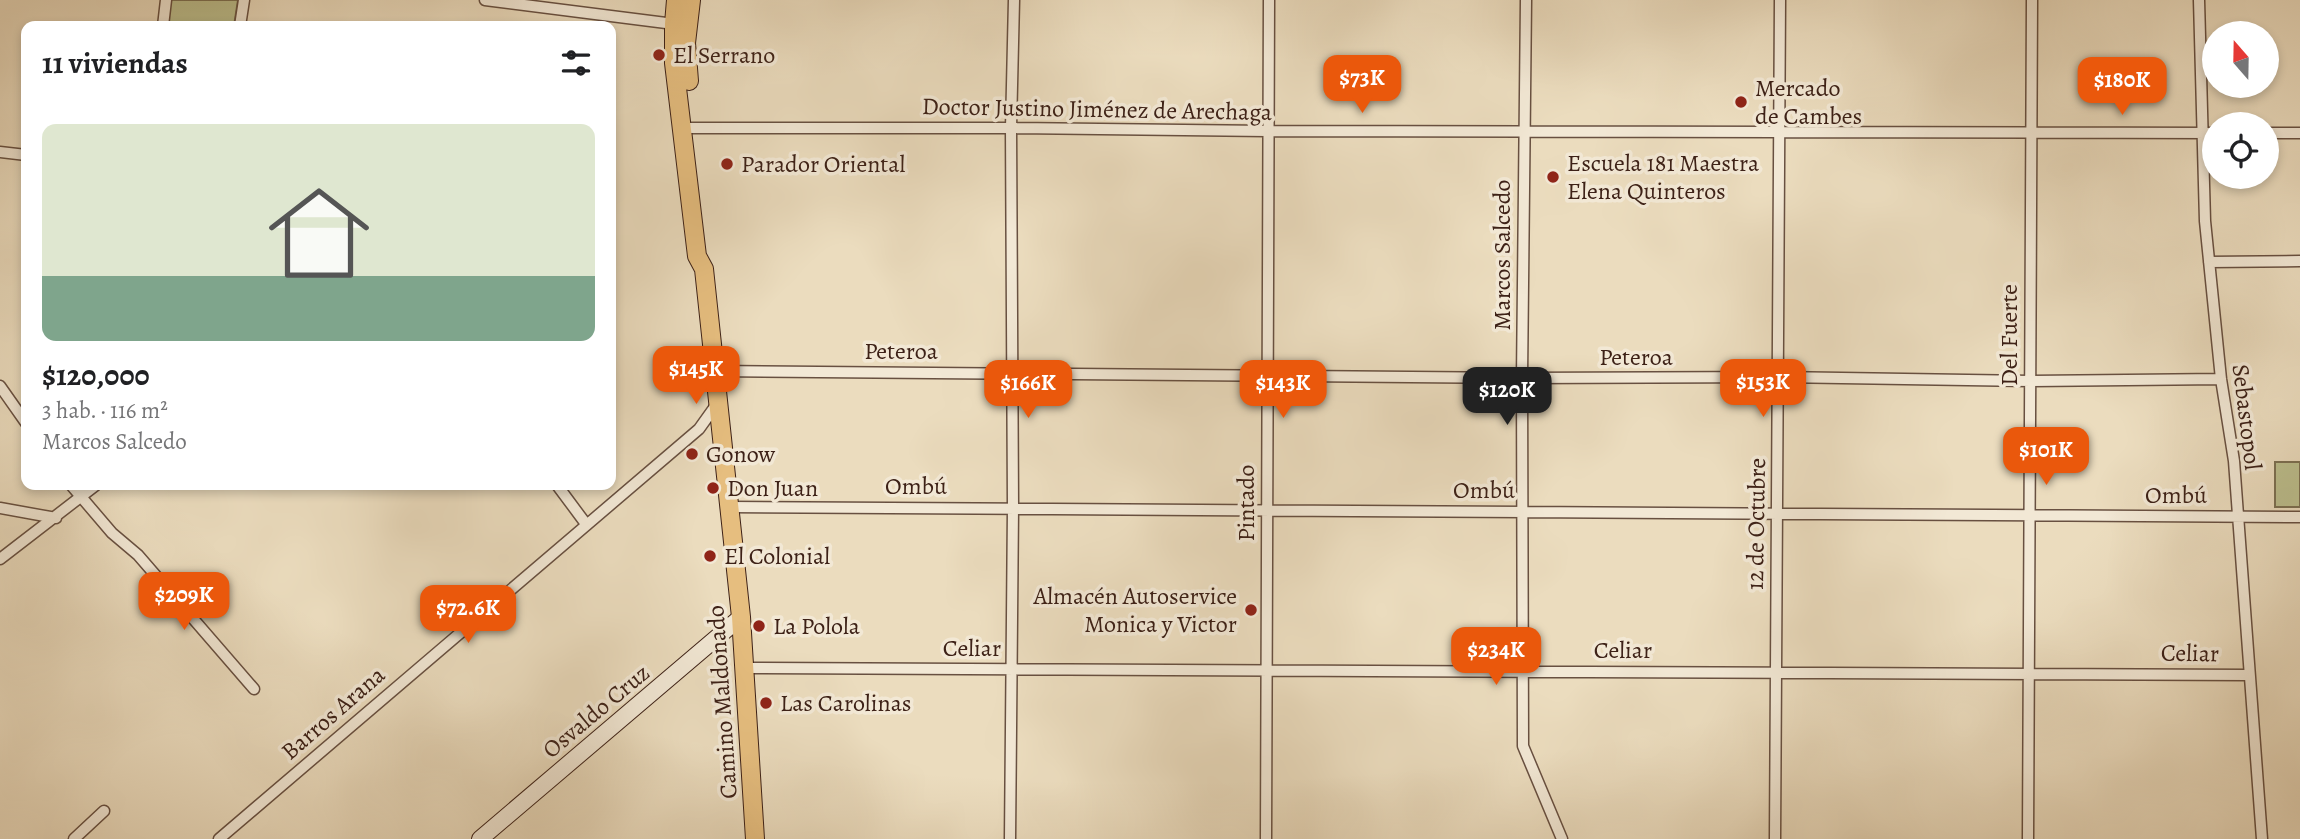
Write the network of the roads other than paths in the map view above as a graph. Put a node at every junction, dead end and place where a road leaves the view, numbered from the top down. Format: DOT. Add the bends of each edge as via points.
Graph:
graph roads {
  1 [pos="166,0"];
  2 [pos="244,0"];
  3 [pos="485,0"];
  4 [pos="676,0"];
  5 [pos="691,0"];
  6 [pos="1013,0"];
  7 [pos="1269,0"];
  8 [pos="1526,0"];
  9 [pos="1780,0"];
  10 [pos="2032,0"];
  11 [pos="2199,0"];
  12 [pos="164,21"];
  13 [pos="241,21"];
  14 [pos="674,24"];
  15 [pos="688,127"];
  16 [pos="1011,128"];
  17 [pos="1267,131"];
  18 [pos="1524,131"];
  19 [pos="1780,131"];
  20 [pos="2201,133"];
  21 [pos="2279,133"];
  22 [pos="2300,133"];
  23 [pos="2030,134"];
  24 [pos="0,152"];
  25 [pos="21,154"];
  26 [pos="2300,261"];
  27 [pos="2208,262"];
  28 [pos="715,371"];
  29 [pos="1012,372"];
  30 [pos="1267,374"];
  31 [pos="1779,377"];
  32 [pos="1522,378"];
  33 [pos="2221,379"];
  34 [pos="2030,381"];
  35 [pos="0,386"];
  36 [pos="719,401"];
  37 [pos="21,416"];
  38 [pos="699,429"];
  39 [pos="723,439"];
  40 [pos="74,490"];
  41 [pos="90,490"];
  42 [pos="561,490"];
  43 [pos="80,498"];
  44 [pos="730,507"];
  45 [pos="1013,507"];
  46 [pos="0,509"];
  47 [pos="1266,509"];
  48 [pos="1522,511"];
  49 [pos="1777,513"];
  50 [pos="2030,515"];
  51 [pos="56,517"];
  52 [pos="2236,517"];
  53 [pos="2300,517"];
  54 [pos="586,524"];
  55 [pos="0,559"];
  56 [pos="741,617"];
  57 [pos="745,668"];
  58 [pos="1012,669"];
  59 [pos="1266,670"];
  60 [pos="1522,671"];
  61 [pos="1776,672"];
  62 [pos="2030,673"];
  63 [pos="2248,675"];
  64 [pos="254,689"];
  65 [pos="104,811"];
  66 [pos="74,839"];
  67 [pos="219,839"];
  68 [pos="480,839"];
  69 [pos="755,839"];
  70 [pos="1010,839"];
  71 [pos="1266,839"];
  72 [pos="1562,839"];
  73 [pos="1775,839"];
  74 [pos="2028,839"];
  75 [pos="2262,839"];
  1 -- 12 [label="street"];
  2 -- 13 [label="street"];
  3 -- 14 [label="street"];
  4 -- 14 [label="main road, Camino Maldonado"];
  5 -- 15 [label="main road, Camino Maldonado" via="686,43"];
  6 -- 16 [label="street"];
  7 -- 17 [label="street, Pintado"];
  8 -- 18 [label="street, Marcos Salcedo"];
  9 -- 19 [label="street, 12 de Octubre"];
  10 -- 23 [label="street, Del Fuerte"];
  11 -- 20 [label="street, Sebastopol"];
  14 -- 15 [label="main road, Camino Maldonado" via="674,63"];
  15 -- 16 [label="street, Doctor Justino Jiménez de Arechaga"];
  15 -- 28 [label="main road, Camino Maldonado" via="697,256 704,269"];
  16 -- 17 [label="street, Doctor Justino Jiménez de Arechaga"];
  16 -- 29 [label="street"];
  17 -- 18 [label="street, Doctor Justino Jiménez de Arechaga"];
  17 -- 30 [label="street, Pintado"];
  18 -- 19 [label="street, Doctor Justino Jiménez de Arechaga"];
  18 -- 32 [label="street, Marcos Salcedo"];
  19 -- 23 [label="street, Doctor Justino Jiménez de Arechaga"];
  19 -- 31 [label="street, 12 de Octubre"];
  20 -- 23 [label="street, Doctor Justino Jiménez de Arechaga"];
  20 -- 27 [label="street, Sebastopol"];
  21 -- 22 [label="street"];
  23 -- 34 [label="street, Del Fuerte"];
  24 -- 25 [label="street"];
  26 -- 27 [label="street"];
  27 -- 33 [label="street, Sebastopol"];
  28 -- 29 [label="street, Peteroa"];
  28 -- 36 [label="main road, Camino Maldonado"];
  29 -- 30 [label="street, Peteroa"];
  29 -- 45 [label="street"];
  30 -- 32 [label="street, Peteroa"];
  30 -- 47 [label="street, Pintado"];
  31 -- 32 [label="street, Peteroa"];
  31 -- 34 [label="street, Peteroa"];
  31 -- 49 [label="street, 12 de Octubre"];
  32 -- 48 [label="street, Marcos Salcedo"];
  33 -- 34 [label="street, Peteroa"];
  33 -- 52 [label="street, Sebastopol" via="2234,461"];
  34 -- 50 [label="street, Del Fuerte"];
  35 -- 37 [label="street"];
  36 -- 38 [label="street, Barros Arana"];
  36 -- 39 [label="main road, Camino Maldonado"];
  38 -- 39 [label="street" via="714,430"];
  38 -- 54 [label="street, Barros Arana"];
  39 -- 44 [label="main road, Camino Maldonado"];
  40 -- 43 [label="street"];
  41 -- 43 [label="street"];
  42 -- 54 [label="street"];
  43 -- 51 [label="street"];
  43 -- 64 [label="street" via="138,555"];
  44 -- 45 [label="street, Ombú"];
  44 -- 56 [label="main road, Camino Maldonado"];
  45 -- 47 [label="street, Ombú"];
  45 -- 58 [label="street"];
  46 -- 51 [label="street"];
  47 -- 48 [label="street, Ombú"];
  47 -- 59 [label="street, Pintado"];
  48 -- 49 [label="street, Ombú"];
  48 -- 60 [label="street, Marcos Salcedo"];
  49 -- 50 [label="street, Ombú"];
  49 -- 61 [label="street, 12 de Octubre"];
  50 -- 52 [label="street, Ombú"];
  50 -- 62 [label="street, Del Fuerte"];
  51 -- 55 [label="street"];
  52 -- 53 [label="street, Ombú"];
  52 -- 63 [label="street, Sebastopol"];
  54 -- 67 [label="street, Barros Arana"];
  56 -- 57 [label="main road, Camino Maldonado"];
  56 -- 68 [label="street, Osvaldo Cruz"];
  57 -- 58 [label="street, Celiar"];
  57 -- 69 [label="main road, Camino Maldonado"];
  58 -- 59 [label="street, Celiar"];
  58 -- 70 [label="street"];
  59 -- 60 [label="street, Celiar"];
  59 -- 71 [label="street, Pintado"];
  60 -- 61 [label="street, Celiar"];
  60 -- 72 [label="street, Marcos Salcedo" via="1522,747"];
  61 -- 62 [label="street, Celiar"];
  61 -- 73 [label="street, 12 de Octubre"];
  62 -- 63 [label="street, Celiar"];
  62 -- 74 [label="street, Del Fuerte"];
  63 -- 75 [label="street, Sebastopol"];
  65 -- 66 [label="street"];
}
